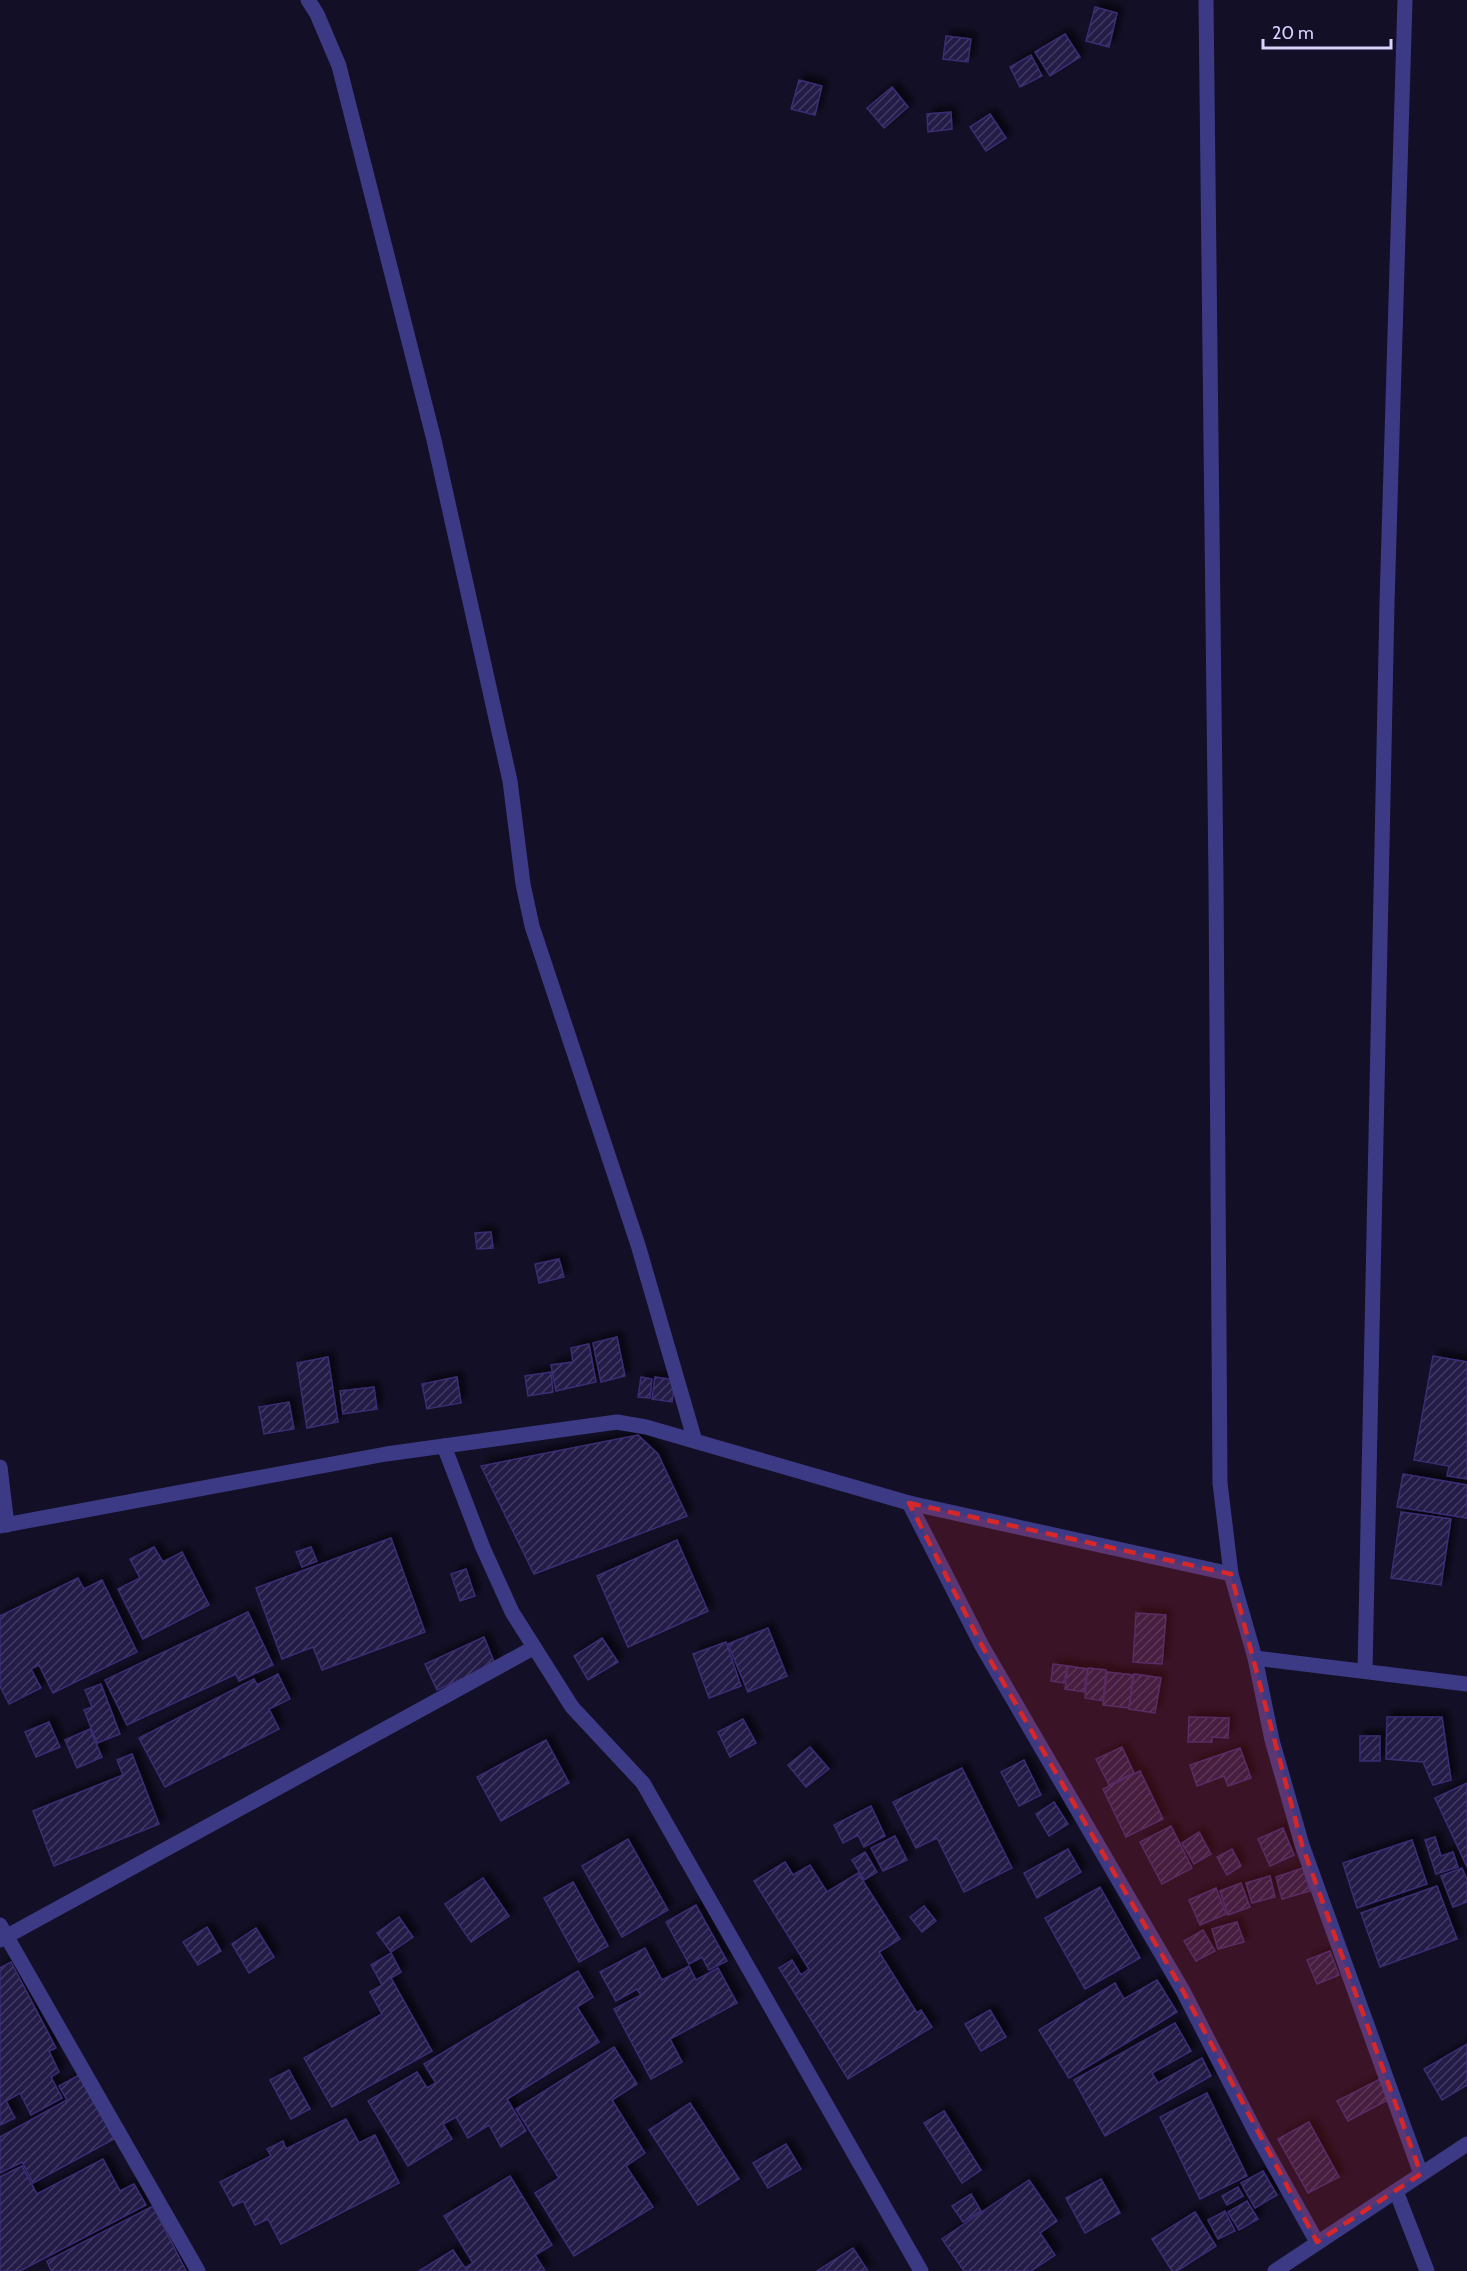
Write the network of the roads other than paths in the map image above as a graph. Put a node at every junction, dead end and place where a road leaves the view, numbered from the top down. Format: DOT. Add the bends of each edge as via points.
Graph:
graph roads {
  1 [pos="308,0"];
  2 [pos="1206,0"];
  3 [pos="1405,0"];
  4 [pos="695,1441"];
  5 [pos="444,1446"];
  6 [pos="0,1467"];
  7 [pos="909,1503"];
  8 [pos="4,1526"];
  9 [pos="1232,1574"];
  10 [pos="533,1648"];
  11 [pos="1255,1658"];
  12 [pos="1365,1671"];
  13 [pos="1467,1684"];
  14 [pos="2,1934"];
  15 [pos="1467,2144"];
  16 [pos="1421,2174"];
  17 [pos="1396,2191"];
  18 [pos="1317,2242"];
  19 [pos="198,2271"];
  20 [pos="921,2271"];
  21 [pos="1275,2271"];
  22 [pos="1427,2271"];
  1 -- 4 [label="street" via="339,66 434,440 510,781 532,926 638,1245"];
  2 -- 9 [label="street" via="1218,1434"];
  3 -- 12 [label="street" via="1387,603"];
  4 -- 5 [label="street" via="617,1422"];
  4 -- 7 [label="street"];
  5 -- 8 [label="street"];
  5 -- 10 [label="street" via="483,1548"];
  6 -- 8 [label="street"];
  7 -- 9 [label="street"];
  7 -- 18 [label="street" via="982,1646 1184,1991"];
  9 -- 11 [label="street"];
  10 -- 14 [label="street"];
  10 -- 20 [label="street" via="572,1707 642,1783"];
  11 -- 12 [label="street"];
  11 -- 16 [label="street" via="1272,1740 1302,1845"];
  12 -- 13 [label="street"];
  14 -- 19 [label="street"];
  15 -- 16 [label="street"];
  16 -- 17 [label="street"];
  17 -- 18 [label="street"];
  17 -- 22 [label="street"];
  18 -- 21 [label="street"];
}
